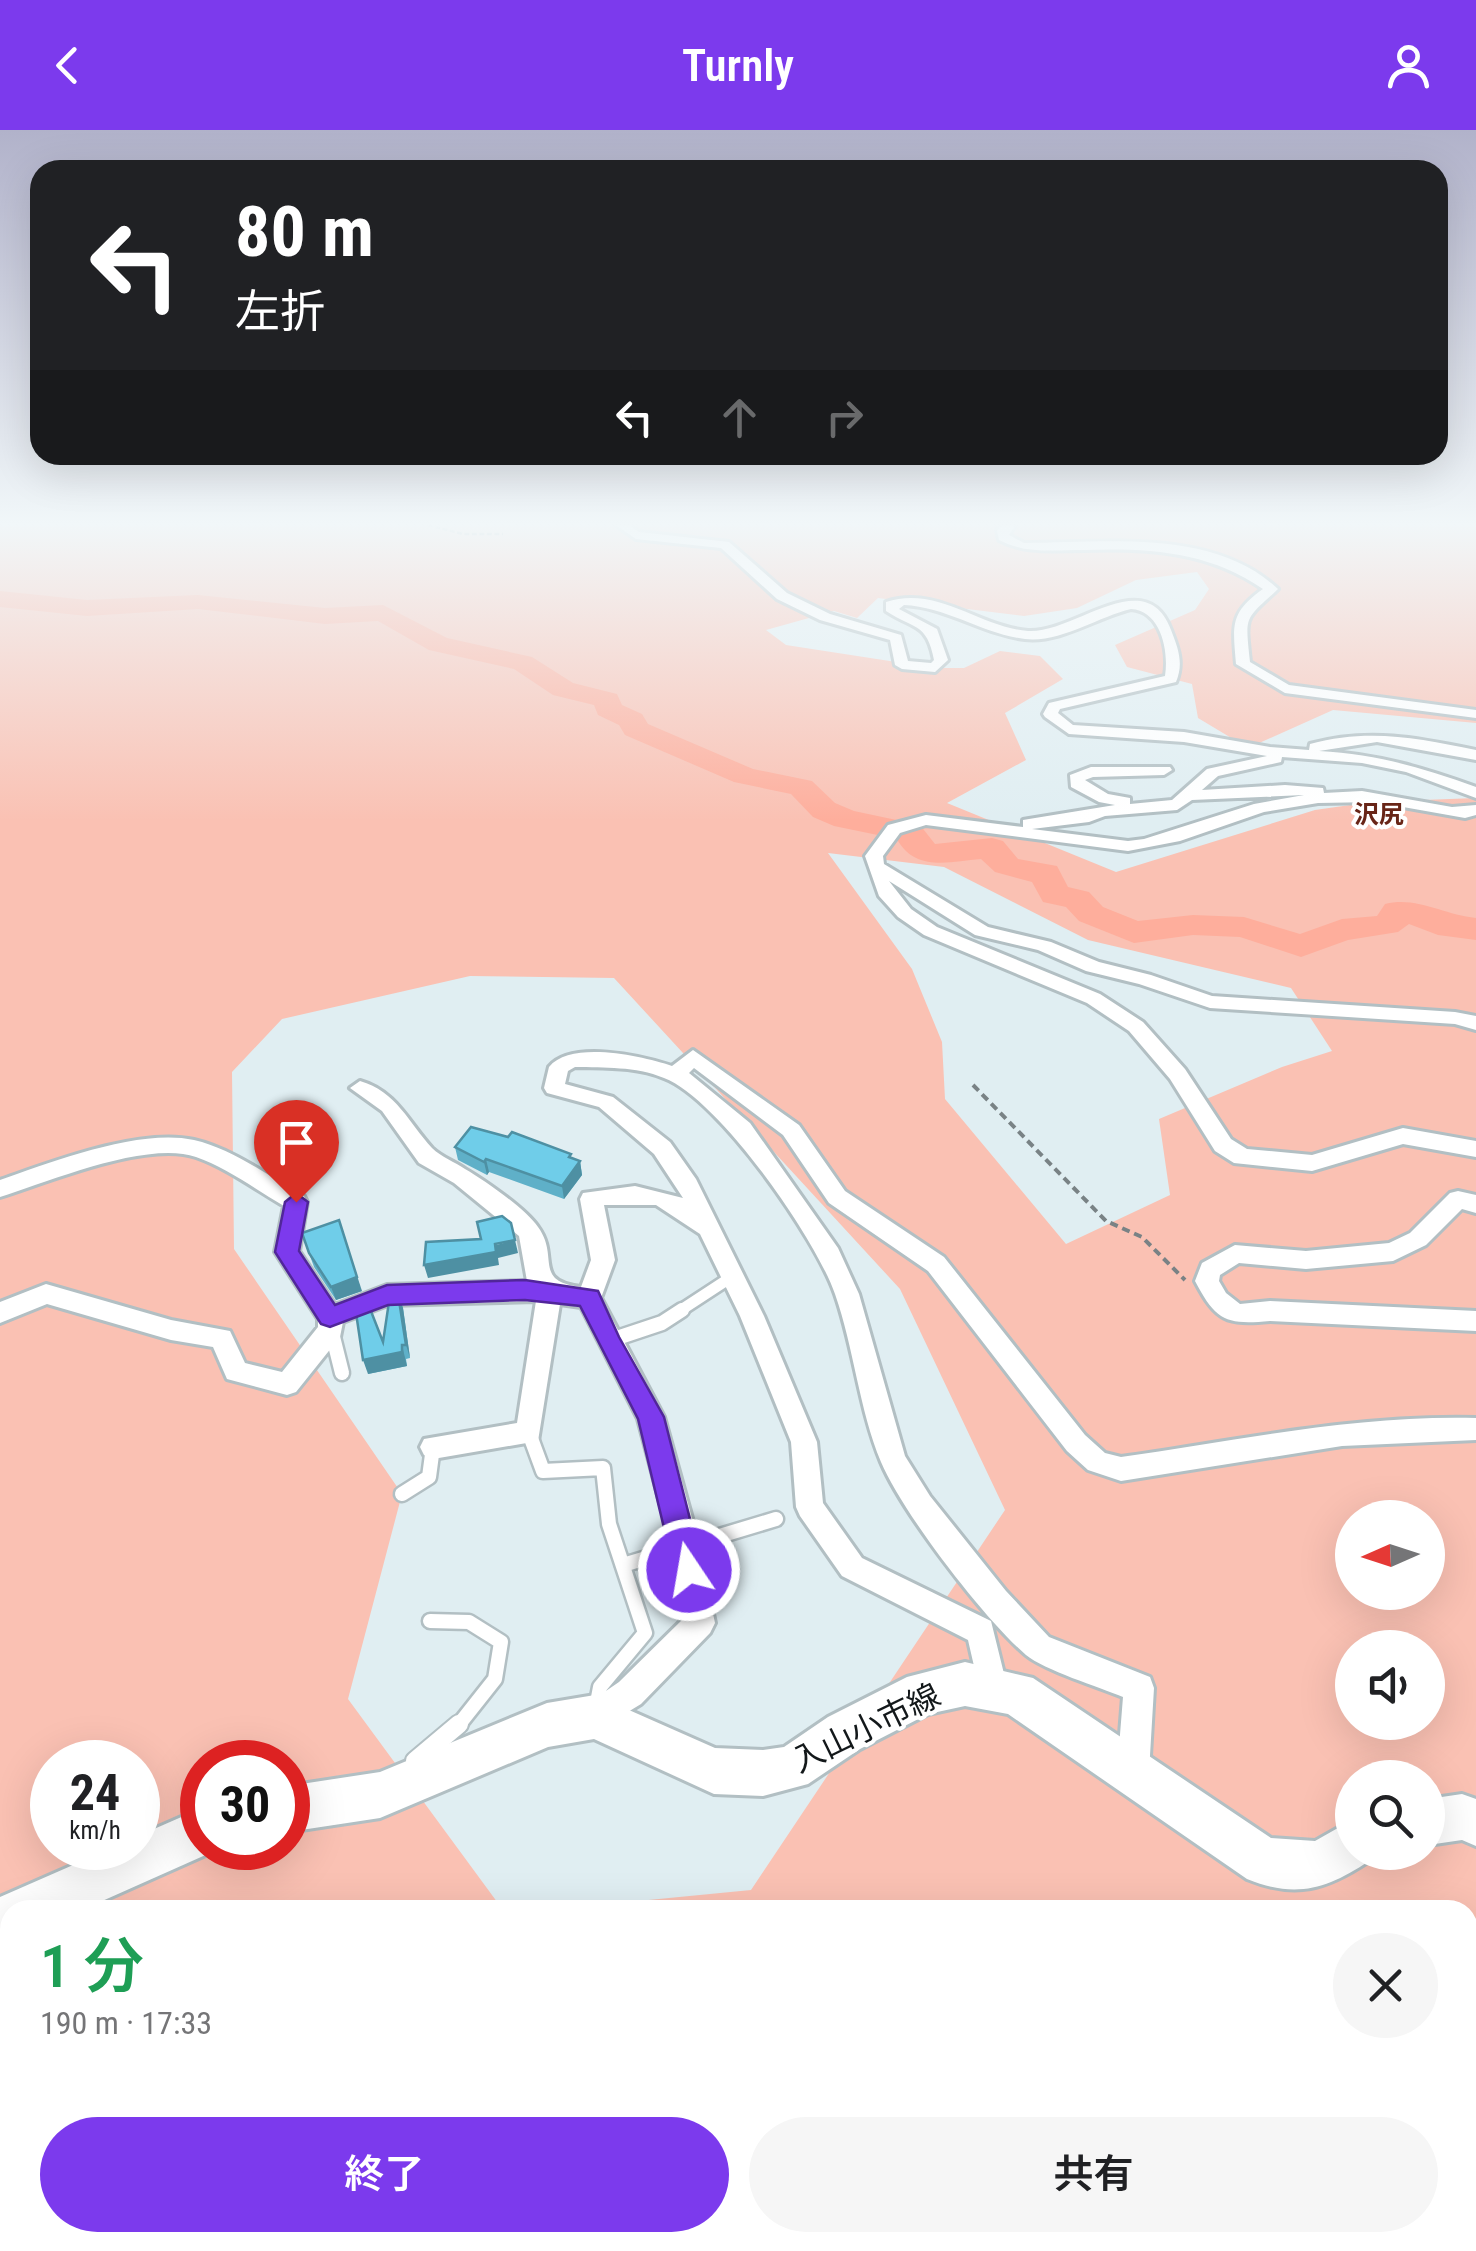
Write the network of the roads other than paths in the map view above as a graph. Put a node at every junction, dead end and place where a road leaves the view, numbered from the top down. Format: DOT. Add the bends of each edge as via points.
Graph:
graph roads {
  1 [pos="844,624"];
  2 [pos="921,624"];
  3 [pos="996,624"];
  4 [pos="1078,624"];
  5 [pos="1163,624"];
  6 [pos="1237,624"];
  7 [pos="1476,714"];
  8 [pos="1294,753"];
  9 [pos="1476,754"];
  10 [pos="1164,770"];
  11 [pos="1476,793"];
  12 [pos="1192,795"];
  13 [pos="1348,797"];
  14 [pos="1162,806"];
  15 [pos="1476,810"];
  16 [pos="970,814"];
  17 [pos="1010,826"];
  18 [pos="1037,834"];
  19 [pos="876,866"];
  20 [pos="1476,1023"];
  21 [pos="676,1074"];
  22 [pos="360,1088"];
  23 [pos="1476,1149"];
  24 [pos="0,1189"];
  25 [pos="1476,1204"];
  26 [pos="710,1228"];
  27 [pos="733,1276"];
  28 [pos="550,1290"];
  29 [pos="589,1298"];
  30 [pos="0,1313"];
  31 [pos="1476,1321"];
  32 [pos="330,1323"];
  33 [pos="608,1341"];
  34 [pos="342,1373"];
  35 [pos="1476,1429"];
  36 [pos="530,1434"];
  37 [pos="432,1447"];
  38 [pos="402,1494"];
  39 [pos="776,1519"];
  40 [pos="684,1546"];
  41 [pos="622,1565"];
  42 [pos="430,1621"];
  43 [pos="994,1690"];
  44 [pos="595,1717"];
  45 [pos="1133,1772"];
  46 [pos="380,1795"];
  47 [pos="310,1806"];
  48 [pos="1445,1820"];
  49 [pos="1476,1823"];
  50 [pos="180,1842"];
  51 [pos="1335,1856"];
  52 [pos="49,1900"];
  1 -- 2 [label="street" via="896,638 902,665 934,668 940,643"];
  3 -- 4 [label="street" via="1035,636"];
  5 -- 8 [label="street" via="1172,648 1171,679 1054,706 1054,720 1069,729"];
  6 -- 7 [label="street" via="1243,664 1285,688"];
  8 -- 9 [label="street" via="1400,736"];
  8 -- 11 [label="street" via="1380,761"];
  8 -- 12 [label="street" via="1213,772"];
  10 -- 14 [label="street" via="1076,778 1105,799"];
  12 -- 13 [label="street" via="1286,787"];
  12 -- 14 [label="street" via="1177,806"];
  13 -- 15 [label="street"];
  13 -- 18 [label="street" via="1248,811 1160,844"];
  14 -- 17 [label="street"];
  16 -- 17 [label="street"];
  17 -- 18 [label="street"];
  18 -- 19 [label="street" via="926,820 894,828 874,856"];
  19 -- 20 [label="street" via="982,932 1210,1002"];
  19 -- 23 [label="street" via="886,892 928,930 1123,1015 1145,1034 1223,1145 1242,1157 1312,1163 1403,1136"];
  21 -- 26 [label="street" via="637,1062 571,1060 559,1067 554,1088 606,1102 662,1148"];
  21 -- 35 [label="street" via="693,1057 791,1130 836,1197 936,1264 1097,1462 1121,1470 1303,1439 1417,1426"];
  21 -- 45 [label="street" via="742,1128 830,1254 848,1294 893,1459 920,1505 1039,1648 1139,1688"];
  22 -- 28 [label="street" via="389,1106 427,1157 529,1231 539,1280"];
  24 -- 32 [label="street" via="132,1152 170,1144 194,1148 296,1202 287,1252"];
  25 -- 31 [label="street" via="1458,1199 1418,1239 1392,1252 1306,1260 1235,1254 1210,1270 1207,1281 1210,1292 1236,1314"];
  26 -- 27 [label="street"];
  26 -- 29 [label="street" via="680,1207 637,1191 590,1199 603,1260"];
  27 -- 33 [label="lane" via="662,1322"];
  27 -- 43 [label="street" via="804,1442 810,1507 852,1567 981,1631"];
  28 -- 29 [label="street"];
  28 -- 32 [label="street" via="387,1295"];
  28 -- 36 [label="street"];
  29 -- 33 [label="street"];
  30 -- 32 [label="street" via="46,1294 220,1338 236,1371 287,1384"];
  32 -- 34 [label="lane"];
  33 -- 40 [label="street" via="651,1417"];
  36 -- 37 [label="street"];
  36 -- 41 [label="lane" via="543,1471 602,1468"];
  37 -- 38 [label="lane" via="429,1477"];
  39 -- 40 [label="lane"];
  40 -- 41 [label="lane"];
  40 -- 44 [label="street" via="700,1623 630,1693"];
  41 -- 44 [label="lane" via="645,1632 600,1687"];
  42 -- 46 [label="lane" via="465,1619 488,1628 501,1642 495,1680 454,1730"];
  43 -- 44 [label="main road, 入山小市線" via="964,1684 923,1693 792,1768 764,1773 714,1771"];
  43 -- 45 [label="main road, 入山小市線" via="1018,1694"];
  44 -- 46 [label="main road" via="547,1725"];
  45 -- 51 [label="main road, 入山小市線" via="1264,1862 1321,1865"];
  46 -- 47 [label="main road"];
  48 -- 49 [label="main road"];
  50 -- 52 [label="main road"];
}
